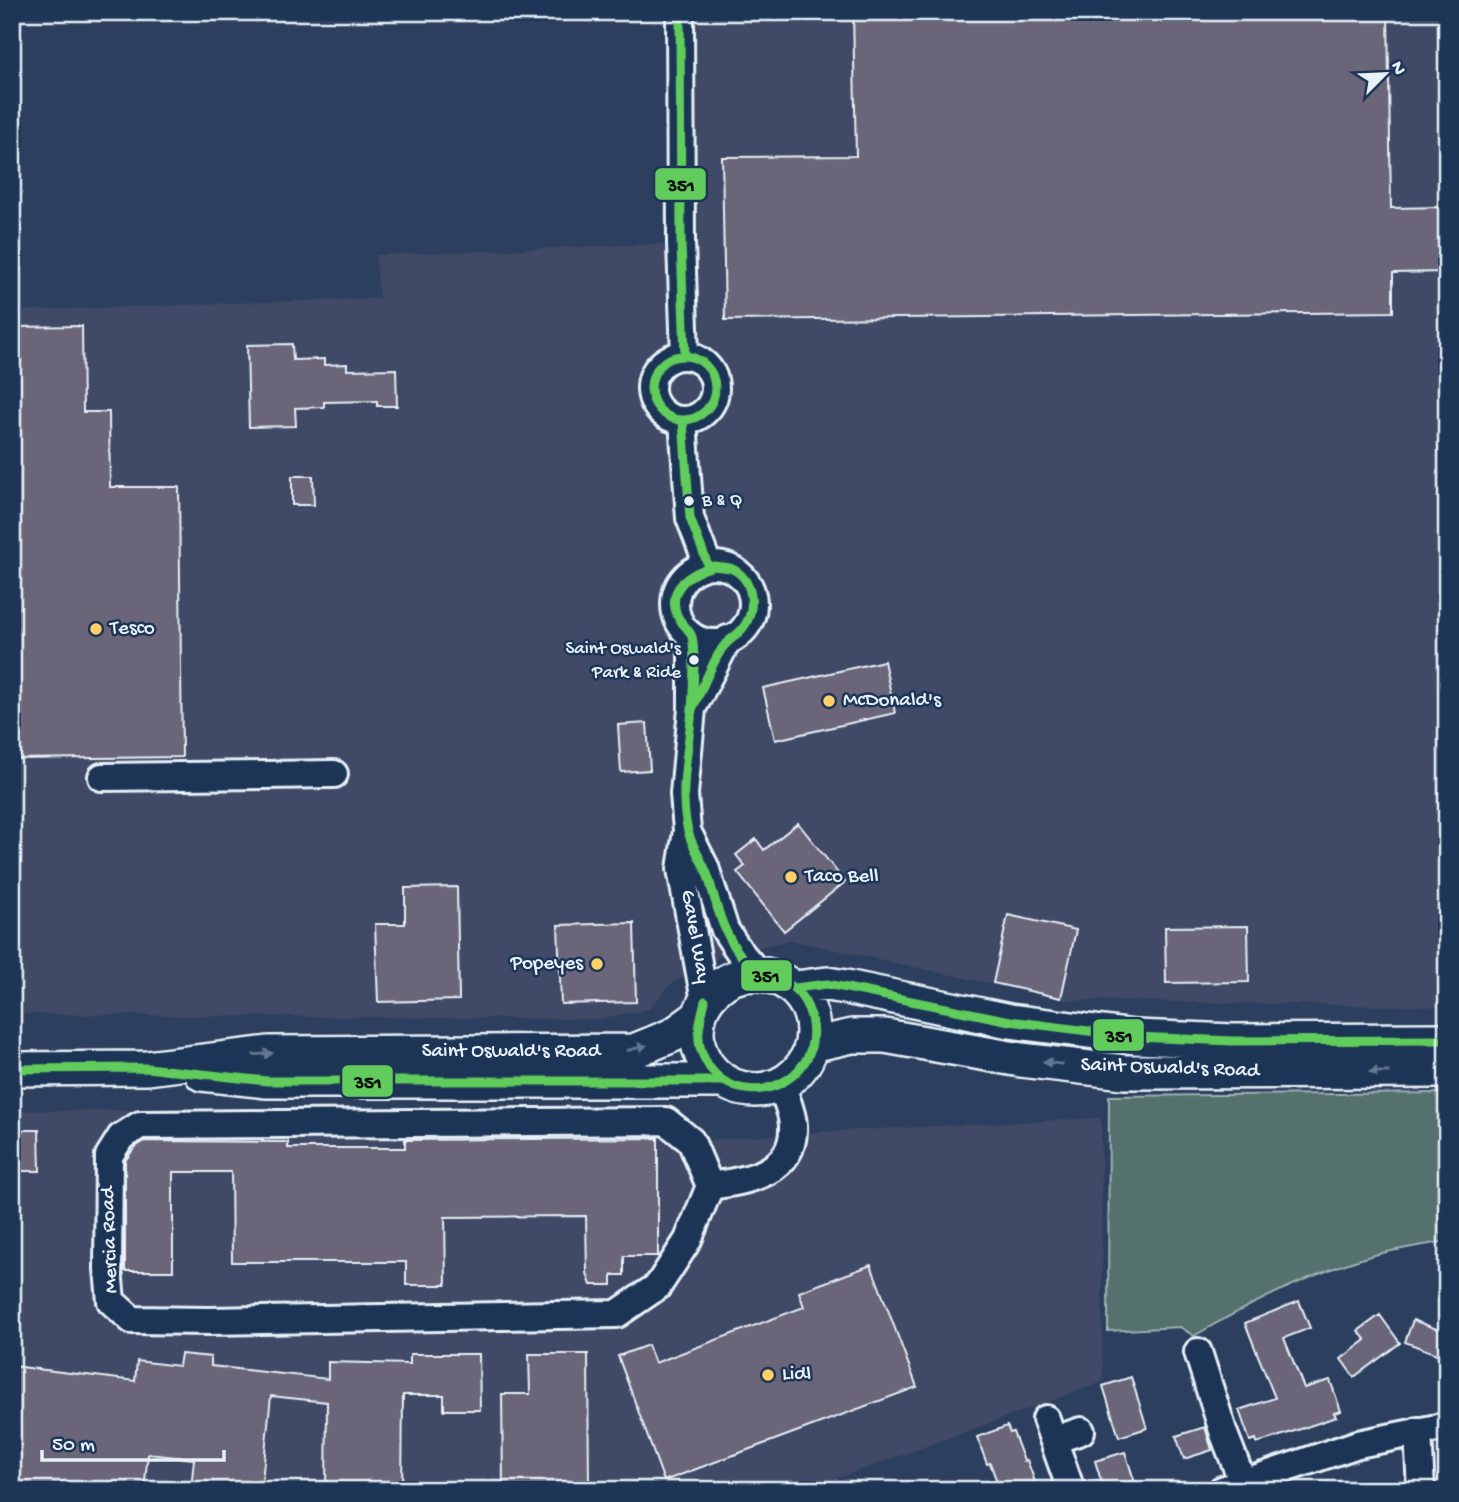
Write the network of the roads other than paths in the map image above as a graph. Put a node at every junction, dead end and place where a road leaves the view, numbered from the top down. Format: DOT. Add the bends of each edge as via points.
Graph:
graph roads {
  1 [pos="680,12"];
  2 [pos="685,356"];
  3 [pos="683,421"];
  4 [pos="708,565"];
  5 [pos="692,636"];
  6 [pos="728,639"];
  7 [pos="692,709"];
  8 [pos="334,775"];
  9 [pos="102,777"];
  10 [pos="687,831"];
  11 [pos="758,973"];
  12 [pos="795,988"];
  13 [pos="702,1008"];
  14 [pos="1447,1040"];
  15 [pos="812,1045"];
  16 [pos="147,1068"];
  17 [pos="12,1069"];
  18 [pos="1447,1071"];
  19 [pos="724,1082"];
  20 [pos="781,1084"];
  21 [pos="710,1186"];
  22 [pos="1198,1352"];
  23 [pos="1447,1426"];
  24 [pos="1081,1431"];
  25 [pos="1419,1431"];
  26 [pos="1232,1486"];
  27 [pos="1071,1490"];
  28 [pos="1422,1490"];
  1 -- 2 [label="street"];
  2 -- 3 [label="street" via="706,365 715,386 709,408 701,416"];
  2 -- 3 [label="street" via="661,364 651,383 659,411"];
  3 -- 4 [label="street" via="690,518"];
  4 -- 5 [label="street" via="694,570 677,591 676,614"];
  4 -- 6 [label="street" via="733,570 750,590 751,615 744,628"];
  5 -- 6 [label="street" via="705,642"];
  5 -- 7 [label="street"];
  6 -- 7 [label="street"];
  7 -- 10 [label="street" via="684,794"];
  8 -- 9 [label="street"];
  10 -- 11 [label="street" via="705,867 725,930"];
  10 -- 13 [label="street, Gavel Way" via="681,869"];
  11 -- 12 [label="main road"];
  11 -- 13 [label="main road" via="731,978 713,991"];
  12 -- 14 [label="main road, Saint Oswald's Road" via="827,984 1010,1021 1135,1037 1259,1042"];
  12 -- 15 [label="main road" via="809,1009"];
  16 -- 13 [label="main road, Saint Oswald's Road, one-way" via="269,1053 634,1051 673,1035"];
  13 -- 19 [label="main road" via="696,1035 699,1049"];
  18 -- 15 [label="main road, Saint Oswald's Road, one-way" via="1124,1072 1021,1060 886,1036 852,1036"];
  15 -- 20 [label="main road" via="805,1063"];
  16 -- 17 [label="main road, Saint Oswald's Road"];
  16 -- 19 [label="main road, Saint Oswald's Road" via="267,1081"];
  19 -- 20 [label="main road" via="761,1090"];
  20 -- 21 [label="street" via="793,1123 793,1145 788,1153 771,1169 741,1182"];
  21 -- 21 [label="street, Mercia Road" via="688,1240 658,1286 617,1314 132,1320 111,1301 109,1156 121,1137 140,1125 666,1121 691,1141"];
  22 -- 26 [label="street" via="1224,1434"];
  23 -- 25 [label="street"];
  24 -- 27 [label="street" via="1050,1429"];
  25 -- 26 [label="street" via="1358,1444"];
  25 -- 28 [label="street"];
}
